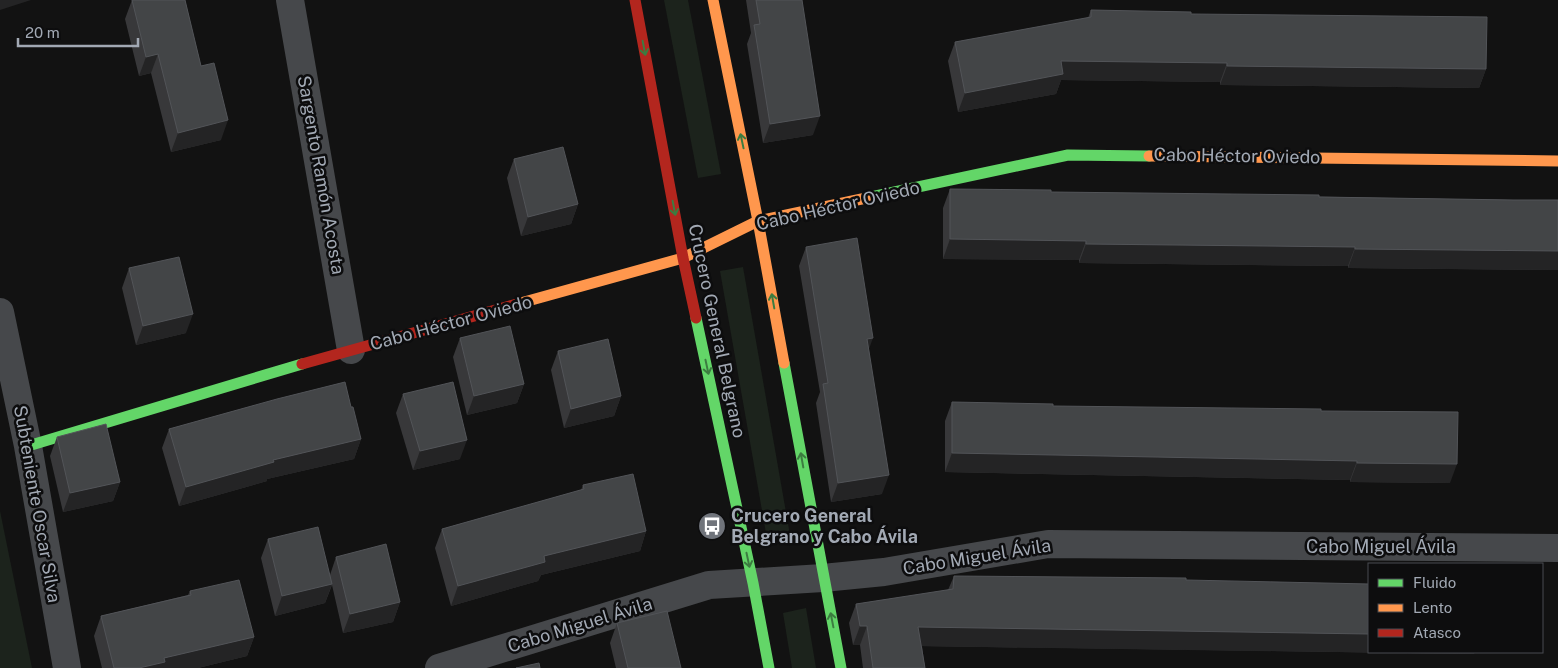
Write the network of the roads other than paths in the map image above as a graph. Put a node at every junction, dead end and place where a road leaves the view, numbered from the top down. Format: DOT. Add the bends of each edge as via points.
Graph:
graph roads {
  1 [pos="290,0"];
  2 [pos="635,0"];
  3 [pos="713,0"];
  4 [pos="1558,161"];
  5 [pos="758,221"];
  6 [pos="683,258"];
  7 [pos="1,319"];
  8 [pos="351,350"];
  9 [pos="28,446"];
  10 [pos="1558,548"];
  11 [pos="823,578"];
  12 [pos="753,583"];
  13 [pos="67,668"];
  14 [pos="439,668"];
  15 [pos="769,668"];
  16 [pos="841,668"];
  1 -- 8 [label="street, Sargento Ramón Acosta"];
  2 -- 6 [label="street, Crucero General Belgrano, one-way"];
  5 -- 3 [label="street, one-way"];
  4 -- 5 [label="street, Cabo Héctor Oviedo" via="1068,155"];
  5 -- 6 [label="street, Cabo Héctor Oviedo"];
  11 -- 5 [label="street, one-way"];
  6 -- 8 [label="street, Cabo Héctor Oviedo"];
  6 -- 12 [label="street, Crucero General Belgrano, one-way"];
  7 -- 9 [label="street, Subteniente Oscar Silva"];
  8 -- 9 [label="street, Cabo Héctor Oviedo"];
  9 -- 13 [label="street, Subteniente Oscar Silva"];
  10 -- 11 [label="street, Cabo Miguel Ávila" via="1048,544 884,572"];
  11 -- 12 [label="street, Cabo Miguel Ávila"];
  16 -- 11 [label="street, one-way"];
  12 -- 14 [label="street, Cabo Miguel Ávila" via="709,585"];
  12 -- 15 [label="street, Crucero General Belgrano"];
}
